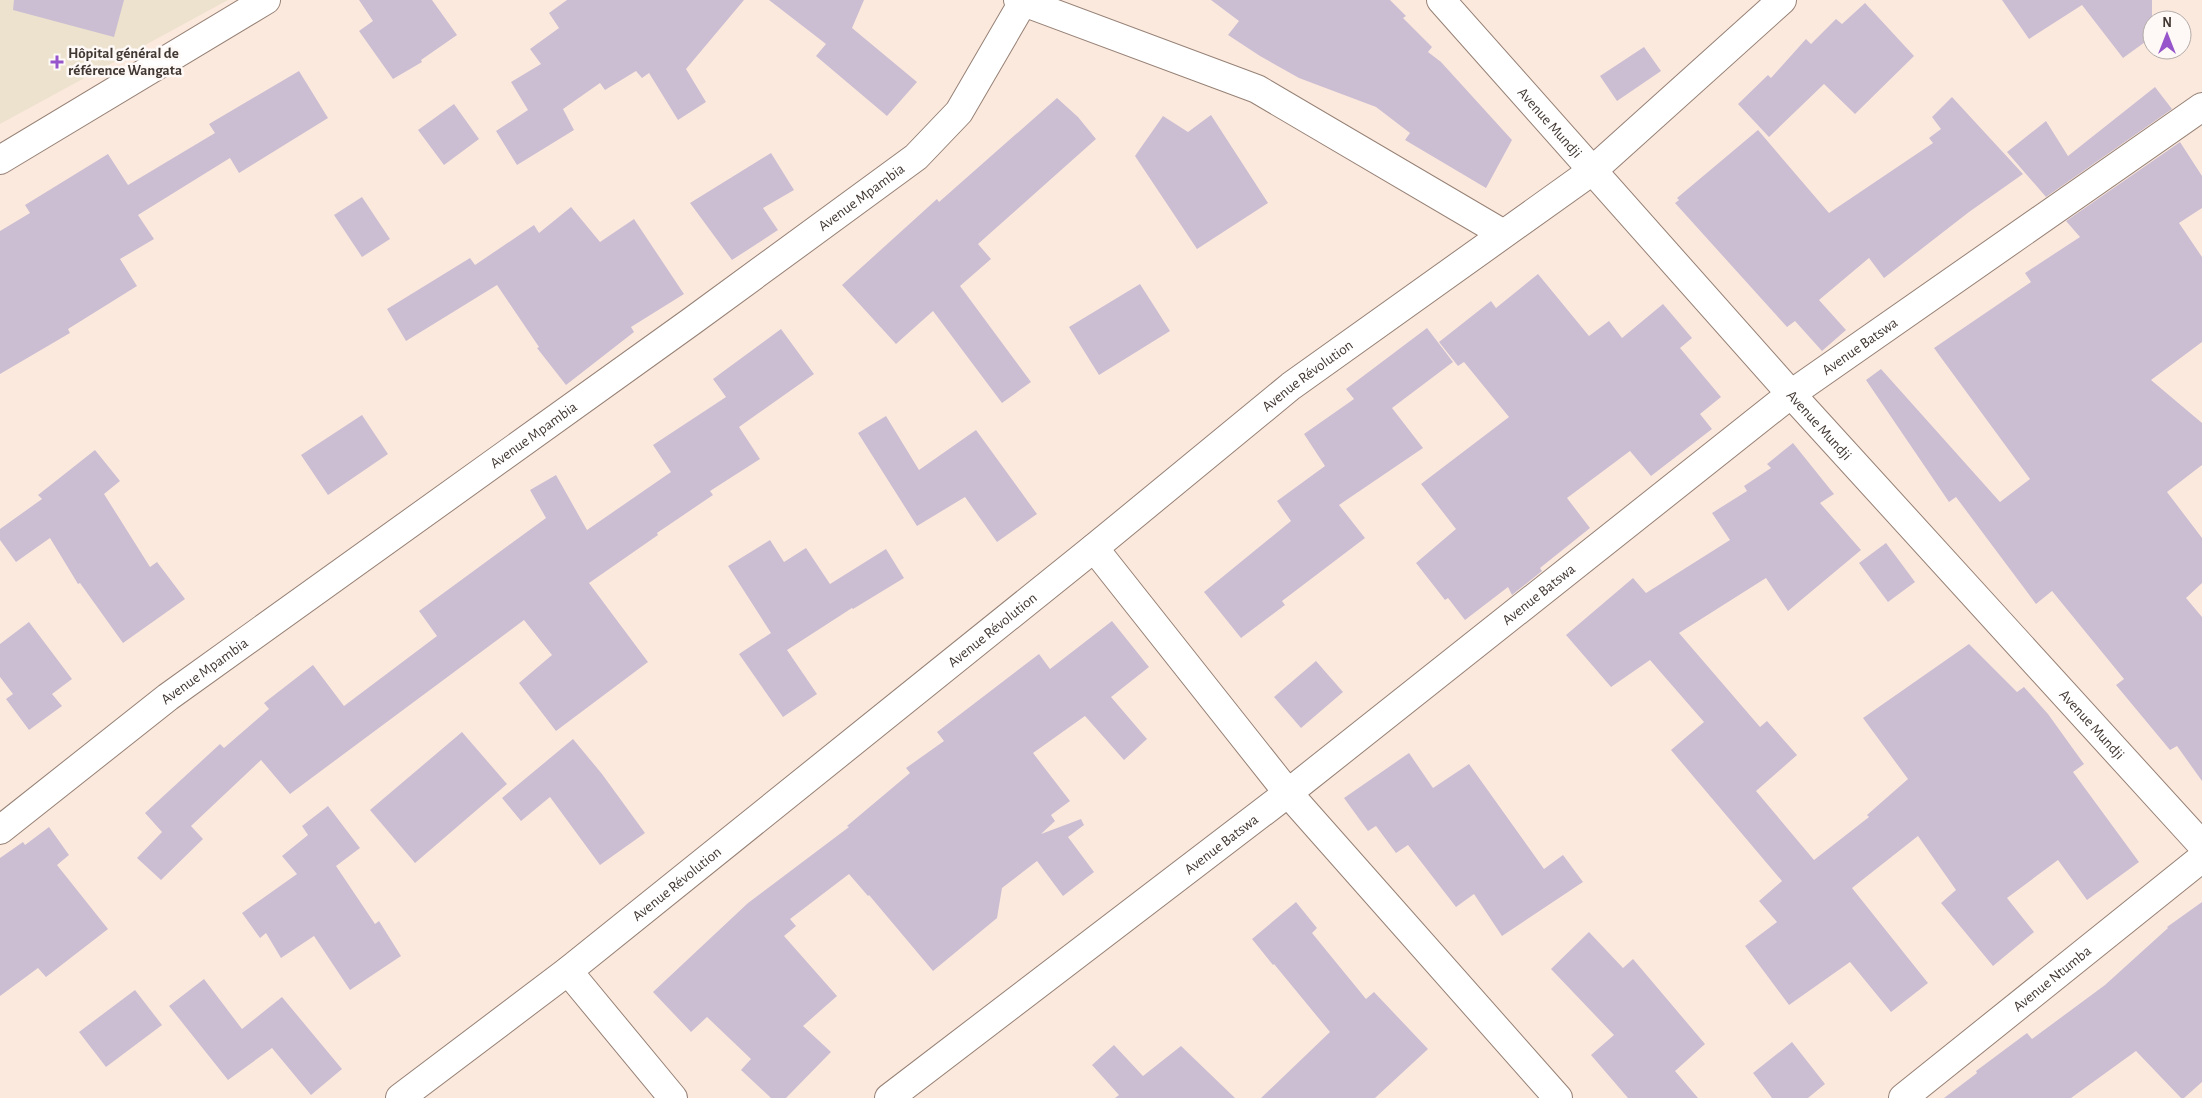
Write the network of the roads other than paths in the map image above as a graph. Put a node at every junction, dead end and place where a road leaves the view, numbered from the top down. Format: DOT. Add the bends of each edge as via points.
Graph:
graph roads {
  1 [pos="266,0"];
  2 [pos="1441,0"];
  3 [pos="1782,0"];
  4 [pos="1021,1"];
  5 [pos="2202,107"];
  6 [pos="0,160"];
  7 [pos="1592,171"];
  8 [pos="1502,234"];
  9 [pos="1791,394"];
  10 [pos="1094,548"];
  11 [pos="1288,793"];
  12 [pos="0,830"];
  13 [pos="2202,845"];
  14 [pos="2202,858"];
  15 [pos="568,971"];
  16 [pos="400,1098"];
  17 [pos="673,1098"];
  18 [pos="889,1098"];
  19 [pos="1558,1098"];
  20 [pos="1903,1098"];
  1 -- 6 [label="street"];
  2 -- 7 [label="street, Avenue Mundji"];
  3 -- 7 [label="street, Avenue Révolution"];
  4 -- 8 [label="street" via="1257,89"];
  4 -- 12 [label="street, Avenue Mpambia" via="959,112 916,157 176,692"];
  5 -- 9 [label="street, Avenue Batswa"];
  7 -- 8 [label="street, Avenue Révolution"];
  7 -- 9 [label="street, Avenue Mundji"];
  8 -- 10 [label="street, Avenue Révolution" via="1291,386"];
  9 -- 11 [label="street, Avenue Batswa"];
  9 -- 13 [label="street, Avenue Mundji"];
  10 -- 11 [label="street"];
  10 -- 15 [label="street, Avenue Révolution"];
  11 -- 18 [label="street, Avenue Batswa"];
  11 -- 19 [label="street"];
  14 -- 20 [label="street, Avenue Ntumba"];
  15 -- 16 [label="street, Avenue Révolution"];
  15 -- 17 [label="street"];
}
